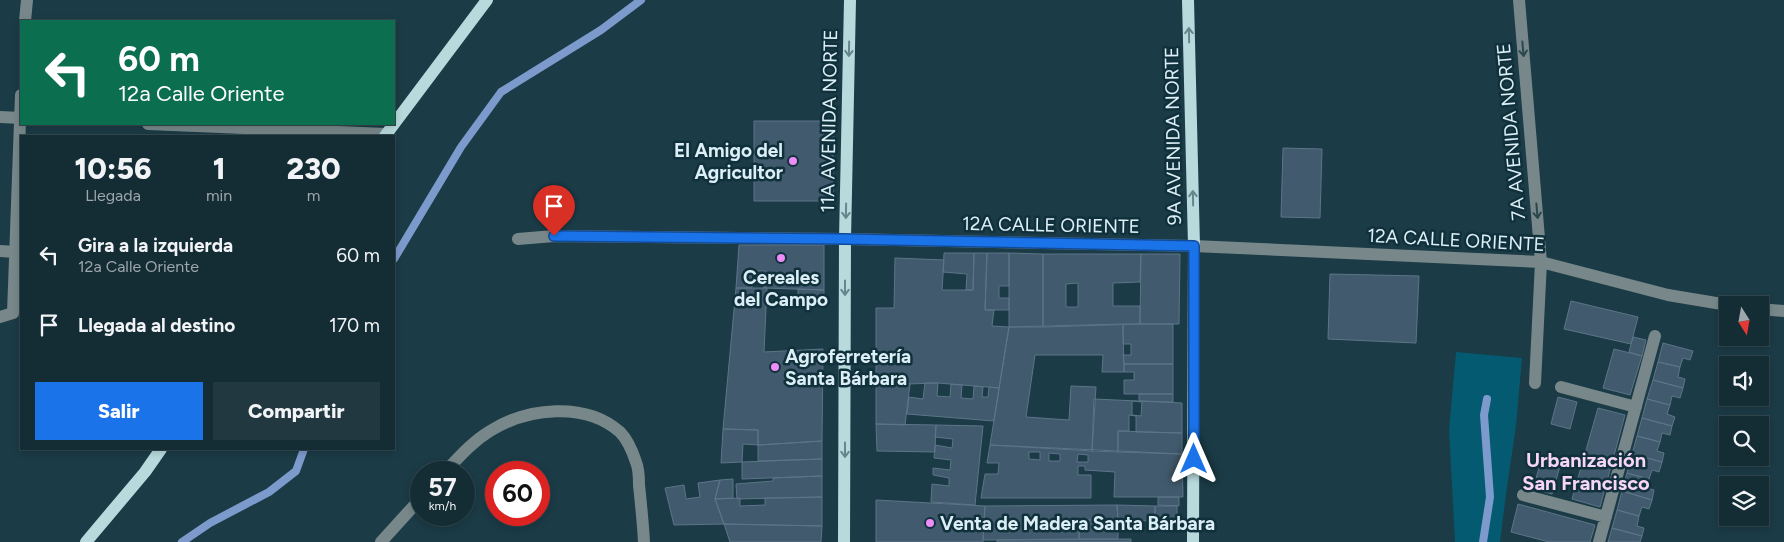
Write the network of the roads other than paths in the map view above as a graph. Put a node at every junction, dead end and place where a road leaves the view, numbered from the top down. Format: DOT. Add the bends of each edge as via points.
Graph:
graph roads {
  1 [pos="27,0"];
  2 [pos="487,0"];
  3 [pos="850,0"];
  4 [pos="1188,0"];
  5 [pos="1519,0"];
  6 [pos="25,20"];
  7 [pos="0,117"];
  8 [pos="20,118"];
  9 [pos="395,123"];
  10 [pos="170,125"];
  11 [pos="386,135"];
  12 [pos="20,140"];
  13 [pos="518,239"];
  14 [pos="845,239"];
  15 [pos="1194,246"];
  16 [pos="0,251"];
  17 [pos="15,252"];
  18 [pos="1541,262"];
  19 [pos="1719,304"];
  20 [pos="1769,310"];
  21 [pos="1784,311"];
  22 [pos="6,315"];
  23 [pos="1655,336"];
  24 [pos="1535,383"];
  25 [pos="1561,387"];
  26 [pos="1636,407"];
  27 [pos="160,450"];
  28 [pos="456,461"];
  29 [pos="1523,495"];
  30 [pos="410,510"];
  31 [pos="1606,518"];
  32 [pos="86,542"];
  33 [pos="381,542"];
  34 [pos="644,542"];
  35 [pos="844,542"];
  36 [pos="1193,542"];
  37 [pos="1599,542"];
  1 -- 6 [label="street"];
  2 -- 9 [label="main road"];
  3 -- 14 [label="main road, 11A AVENIDA NORTE, one-way"];
  15 -- 4 [label="main road, 9A AVENIDA NORTE, one-way"];
  5 -- 18 [label="street, 7A AVENIDA NORTE, one-way"];
  7 -- 8 [label="street"];
  10 -- 11 [label="street"];
  12 -- 17 [label="street"];
  13 -- 14 [label="street, 12A CALLE ORIENTE" via="554,236"];
  14 -- 15 [label="street, 12A CALLE ORIENTE"];
  14 -- 35 [label="main road, 11A AVENIDA NORTE, one-way"];
  15 -- 18 [label="street, 12A CALLE ORIENTE"];
  15 -- 36 [label="main road, 9A AVENIDA NORTE"];
  16 -- 17 [label="street"];
  17 -- 22 [label="street"];
  18 -- 19 [label="street, 12A CALLE ORIENTE" via="1668,295"];
  18 -- 24 [label="street, 7A AVENIDA NORTE"];
  20 -- 21 [label="street"];
  23 -- 26 [label="street"];
  25 -- 26 [label="street"];
  26 -- 31 [label="street"];
  27 -- 32 [label="main road"];
  28 -- 34 [label="street" via="491,430 520,417 546,411 582,414 607,423 621,433 638,465"];
  29 -- 31 [label="street"];
  30 -- 33 [label="street"];
  31 -- 37 [label="street"];
}
